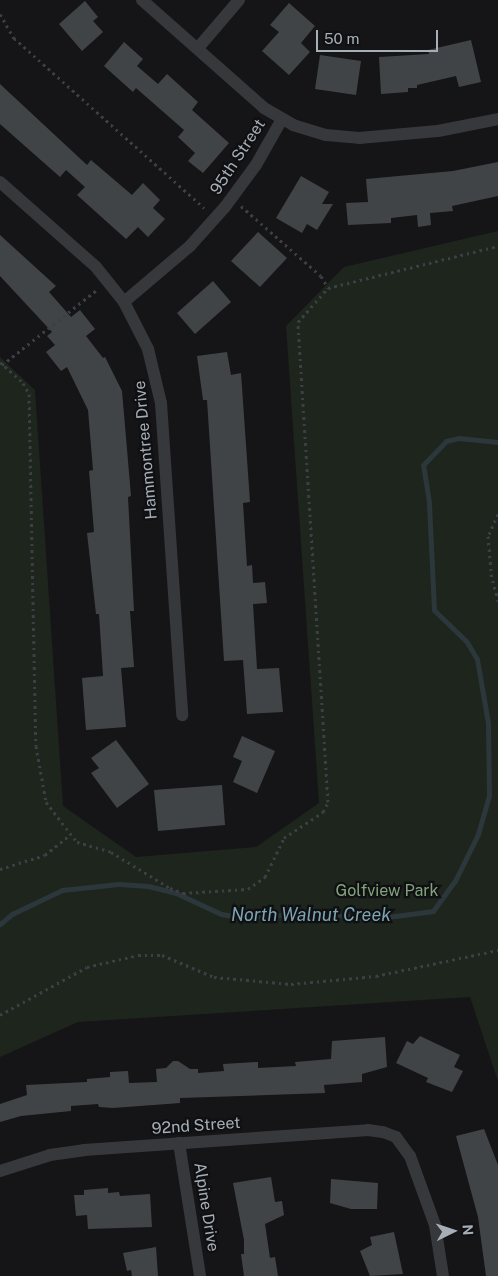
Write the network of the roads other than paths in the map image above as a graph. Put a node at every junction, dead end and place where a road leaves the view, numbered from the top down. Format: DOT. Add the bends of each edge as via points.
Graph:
graph roads {
  1 [pos="142,0"];
  2 [pos="239,0"];
  3 [pos="198,48"];
  4 [pos="282,119"];
  5 [pos="498,119"];
  6 [pos="0,182"];
  7 [pos="124,302"];
  8 [pos="182,715"];
  9 [pos="179,1144"];
  10 [pos="0,1171"];
  11 [pos="200,1276"];
  12 [pos="443,1276"];
  1 -- 3 [label="street"];
  2 -- 3 [label="street"];
  3 -- 4 [label="street" via="264,108"];
  4 -- 5 [label="street, 95th Street" via="326,135 359,138 438,131"];
  4 -- 7 [label="street, 95th Street" via="232,198 190,246"];
  6 -- 7 [label="street, Hammontree Drive" via="96,267"];
  7 -- 8 [label="street, Hammontree Drive" via="148,349 161,402"];
  9 -- 10 [label="street, 92nd Street" via="50,1155"];
  9 -- 11 [label="street, Alpine Drive"];
  9 -- 12 [label="street, 92nd Street" via="368,1130 396,1137 410,1156 425,1192 435,1225"];
}
